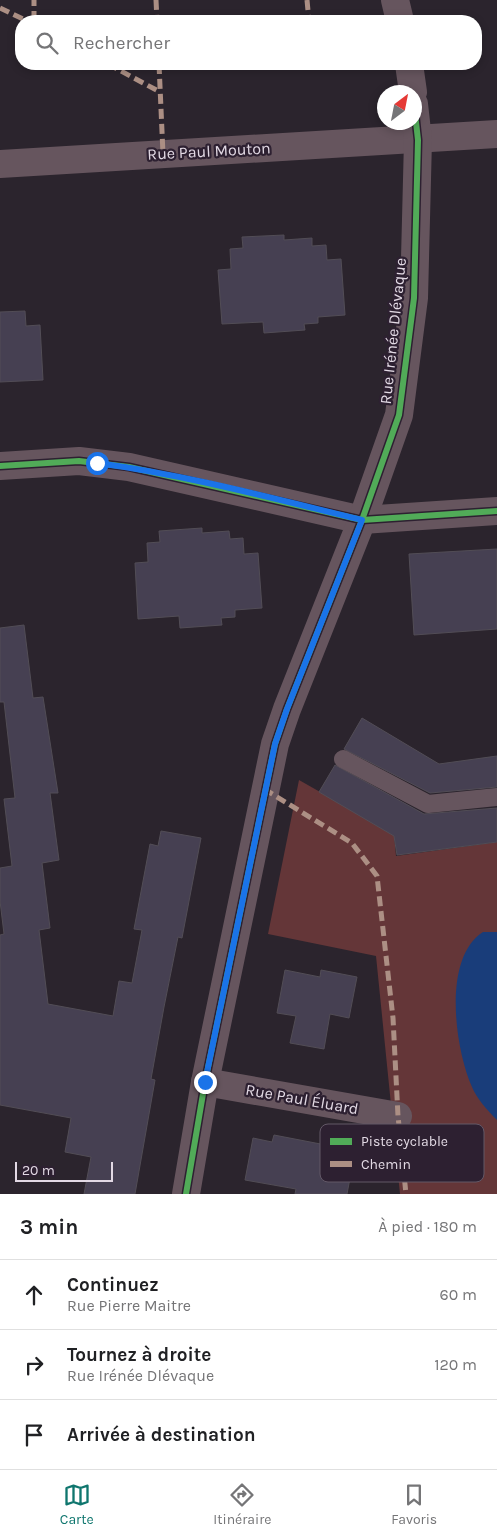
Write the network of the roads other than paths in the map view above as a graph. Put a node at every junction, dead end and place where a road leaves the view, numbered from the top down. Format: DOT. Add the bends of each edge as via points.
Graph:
graph roads {
  1 [pos="395,0"];
  2 [pos="399,15"];
  3 [pos="409,70"];
  4 [pos="412,85"];
  5 [pos="417,130"];
  6 [pos="497,134"];
  7 [pos="418,140"];
  8 [pos="0,164"];
  9 [pos="0,466"];
  10 [pos="497,511"];
  11 [pos="362,520"];
  12 [pos="343,759"];
  13 [pos="497,797"];
  14 [pos="205,1082"];
  15 [pos="398,1116"];
  16 [pos="186,1194"];
  1 -- 2 [label="street"];
  3 -- 4 [label="street"];
  5 -- 7 [label="street, Rue Irénée Dlévaque"];
  6 -- 7 [label="street, Rue Paul Mouton"];
  7 -- 8 [label="street, Rue Paul Mouton"];
  7 -- 11 [label="street, Rue Irénée Dlévaque" via="414,298 399,415"];
  9 -- 11 [label="street" via="78,461 129,467"];
  10 -- 11 [label="street"];
  11 -- 14 [label="street, Rue Irénée Dlévaque" via="275,744"];
  12 -- 13 [label="lane" via="428,804"];
  14 -- 15 [label="street, Rue Paul Éluard"];
  14 -- 16 [label="street, Rue Irénée Dlévaque"];
}
